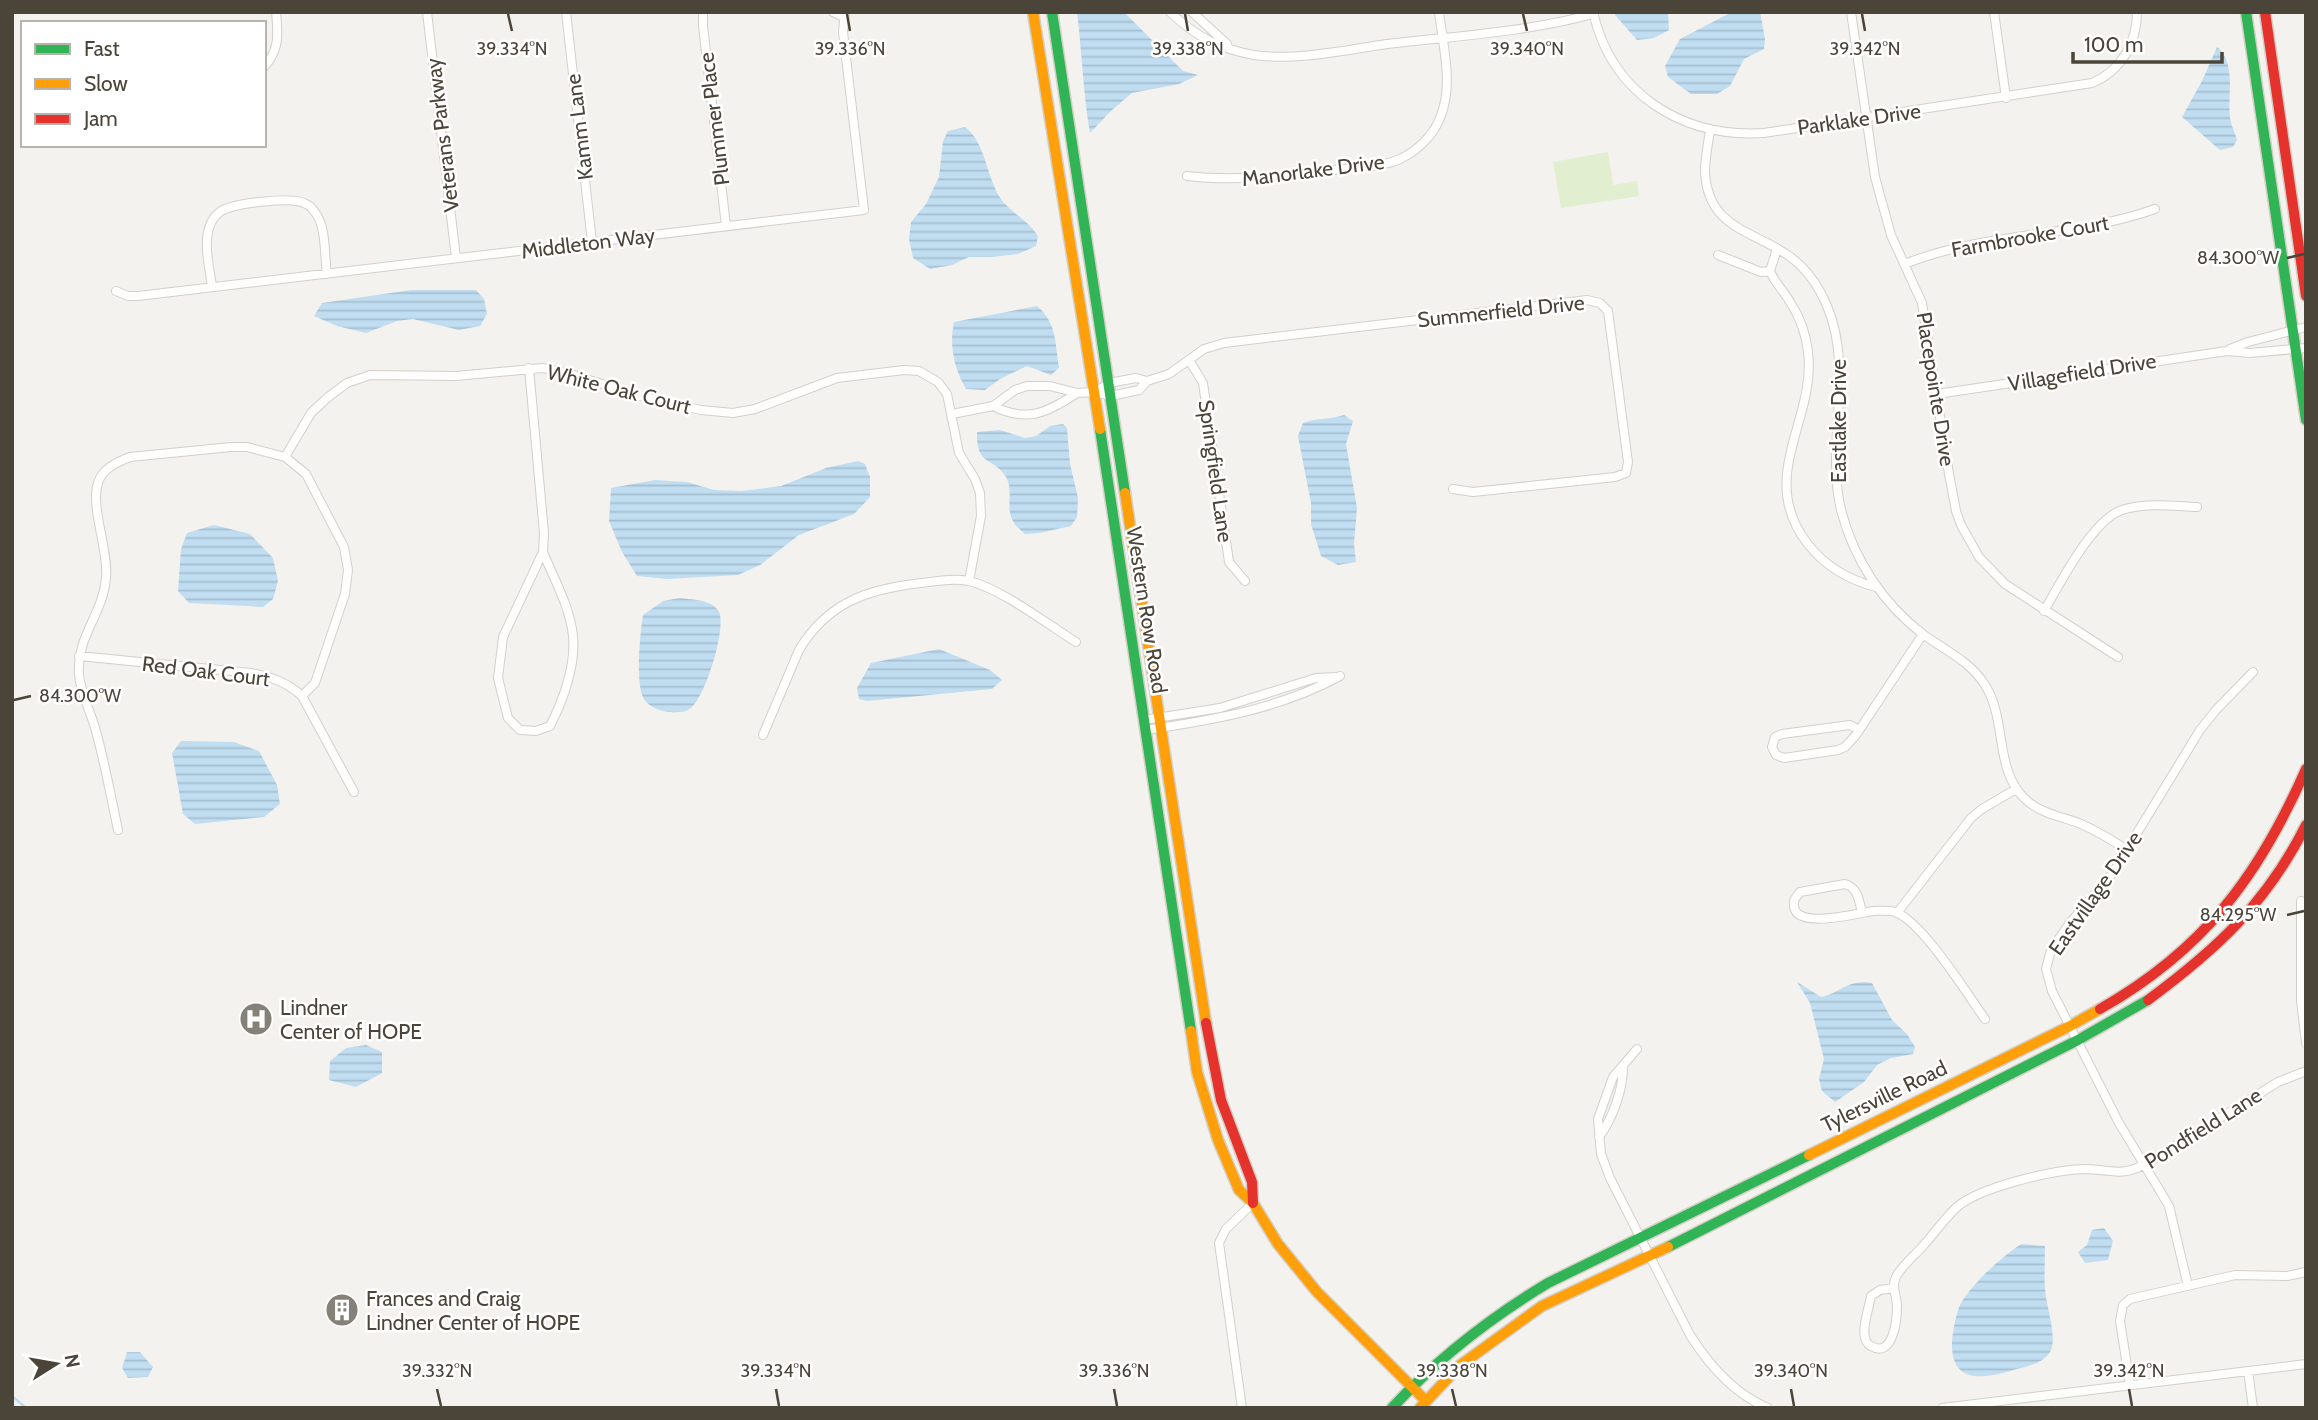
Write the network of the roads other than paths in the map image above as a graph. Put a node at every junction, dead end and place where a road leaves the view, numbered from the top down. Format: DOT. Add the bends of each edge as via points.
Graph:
graph roads {
  1 [pos="276,12"];
  2 [pos="427,12"];
  3 [pos="566,12"];
  4 [pos="703,12"];
  5 [pos="833,12"];
  6 [pos="1033,12"];
  7 [pos="1052,12"];
  8 [pos="1170,12"];
  9 [pos="1192,12"];
  10 [pos="1439,12"];
  11 [pos="1852,12"];
  12 [pos="1994,12"];
  13 [pos="2137,12"];
  14 [pos="2246,12"];
  15 [pos="2265,12"];
  16 [pos="1593,13"];
  17 [pos="844,15"];
  18 [pos="1442,37"];
  19 [pos="1231,48"];
  20 [pos="266,64"];
  21 [pos="2006,97"];
  22 [pos="1866,118"];
  23 [pos="1710,130"];
  24 [pos="1187,176"];
  25 [pos="2155,209"];
  26 [pos="726,226"];
  27 [pos="592,242"];
  28 [pos="1777,249"];
  29 [pos="1718,254"];
  30 [pos="456,258"];
  31 [pos="1905,264"];
  32 [pos="1770,271"];
  33 [pos="327,274"];
  34 [pos="212,288"];
  35 [pos="116,291"];
  36 [pos="2306,296"];
  37 [pos="2306,327"];
  38 [pos="2293,330"];
  39 [pos="2301,349"];
  40 [pos="2227,351"];
  41 [pos="1189,360"];
  42 [pos="529,368"];
  43 [pos="1147,382"];
  44 [pos="1109,383"];
  45 [pos="1095,392"];
  46 [pos="1077,393"];
  47 [pos="1937,394"];
  48 [pos="1111,396"];
  49 [pos="993,406"];
  50 [pos="951,414"];
  51 [pos="2306,420"];
  52 [pos="285,457"];
  53 [pos="1453,489"];
  54 [pos="2197,508"];
  55 [pos="543,552"];
  56 [pos="969,581"];
  57 [pos="1245,581"];
  58 [pos="1876,587"];
  59 [pos="2044,611"];
  60 [pos="1923,634"];
  61 [pos="1076,642"];
  62 [pos="79,656"];
  63 [pos="2118,657"];
  64 [pos="2253,672"];
  65 [pos="302,696"];
  66 [pos="1161,723"];
  67 [pos="1145,725"];
  68 [pos="1859,730"];
  69 [pos="763,735"];
  70 [pos="2306,769"];
  71 [pos="2016,789"];
  72 [pos="354,792"];
  73 [pos="2306,825"];
  74 [pos="118,830"];
  75 [pos="2127,850"];
  76 [pos="2301,901"];
  77 [pos="1862,913"];
  78 [pos="1897,913"];
  79 [pos="1985,1019"];
  80 [pos="2070,1026"];
  81 [pos="2078,1040"];
  82 [pos="2306,1043"];
  83 [pos="1637,1049"];
  84 [pos="2306,1071"];
  85 [pos="2145,1164"];
  86 [pos="1253,1203"];
  87 [pos="1641,1237"];
  88 [pos="1650,1255"];
  89 [pos="2306,1272"];
  90 [pos="2188,1286"];
  91 [pos="1894,1288"];
  92 [pos="2306,1364"];
  93 [pos="2248,1371"];
  94 [pos="2130,1385"];
  95 [pos="1411,1386"];
  96 [pos="1754,1405"];
  97 [pos="1426,1406"];
  98 [pos="1242,1408"];
  99 [pos="1392,1408"];
  100 [pos="1768,1408"];
  101 [pos="1942,1408"];
  102 [pos="2253,1408"];
  1 -- 20 [label="street" via="278,39"];
  2 -- 30 [label="street, Veterans Parkway"];
  3 -- 27 [label="street, Kamm Lane"];
  4 -- 26 [label="street, Plummer Place"];
  5 -- 17 [label="street"];
  6 -- 45 [label="main road, Western Row Road"];
  7 -- 44 [label="main road, Western Row Road"];
  8 -- 19 [label="street" via="1196,35"];
  9 -- 19 [label="street"];
  10 -- 18 [label="street, Manorlake Drive"];
  11 -- 22 [label="street, Placepointe Drive"];
  12 -- 21 [label="street"];
  13 -- 21 [label="street, Parklake Drive" via="2130,47 2105,76 2084,85"];
  14 -- 38 [label="main road"];
  15 -- 36 [label="main road"];
  16 -- 18 [label="street" via="1549,24"];
  16 -- 23 [label="street, Parklake Drive" via="1614,62 1643,97 1682,121"];
  17 -- 26 [label="street, Middleton Way" via="864,210"];
  18 -- 19 [label="street" via="1292,55 1254,55"];
  18 -- 24 [label="street, Manorlake Drive" via="1446,104 1433,132 1404,157 1374,165 1262,178"];
  21 -- 22 [label="street, Parklake Drive"];
  22 -- 23 [label="street, Parklake Drive" via="1764,133"];
  22 -- 31 [label="street, Placepointe Drive" via="1884,214"];
  23 -- 28 [label="street, Eastlake Drive" via="1705,174 1714,204 1734,227"];
  25 -- 31 [label="street, Farmbrooke Court" via="2105,225 1940,251"];
  26 -- 27 [label="street, Middleton Way"];
  27 -- 30 [label="street, Middleton Way"];
  28 -- 32 [label="street"];
  28 -- 58 [label="street, Eastlake Drive" via="1809,275 1834,328 1840,365 1837,485 1853,544"];
  29 -- 32 [label="street" via="1761,272"];
  30 -- 33 [label="street, Middleton Way"];
  31 -- 47 [label="street, Placepointe Drive" via="1922,303"];
  32 -- 58 [label="street" via="1797,315 1808,351 1808,389 1787,469 1791,513 1804,539 1824,561 1854,581"];
  33 -- 34 [label="street, Middleton Way"];
  33 -- 34 [label="street" via="321,227 306,204 282,201 231,207 219,212 208,230"];
  34 -- 35 [label="street, Middleton Way" via="138,296"];
  37 -- 38 [label="street, Villagefield Drive"];
  38 -- 39 [label="main road"];
  38 -- 40 [label="street, Villagefield Drive"];
  39 -- 40 [label="street, Villagefield Drive"];
  39 -- 51 [label="main road"];
  40 -- 47 [label="street, Villagefield Drive"];
  41 -- 43 [label="street, Summerfield Drive"];
  41 -- 53 [label="street, Summerfield Drive" via="1224,342 1587,300 1600,303 1608,311 1626,473 1615,478 1473,492"];
  41 -- 57 [label="street, Springfield Lane" via="1203,383 1229,562"];
  42 -- 50 [label="street, White Oak Court" via="564,372 701,410 733,413 836,378 911,370 938,382 947,394"];
  42 -- 52 [label="street, White Oak Court" via="456,376 370,375 347,383 311,414"];
  42 -- 55 [label="street"];
  43 -- 44 [label="street, Summerfield Drive" via="1136,378"];
  43 -- 48 [label="street, Summerfield Drive" via="1139,390"];
  44 -- 45 [label="street"];
  44 -- 48 [label="main road, Western Row Road"];
  45 -- 46 [label="street"];
  45 -- 48 [label="street"];
  45 -- 67 [label="main road, Western Row Road"];
  46 -- 49 [label="street" via="1027,386"];
  46 -- 49 [label="street" via="1035,415 1012,414"];
  47 -- 59 [label="street, Placepointe Drive" via="1961,525 1994,574"];
  48 -- 66 [label="main road, Western Row Road"];
  49 -- 50 [label="street"];
  50 -- 56 [label="street, White Oak Court" via="959,453 981,500"];
  52 -- 62 [label="street" via="231,447 130,457 106,471 98,482 96,498 107,577"];
  52 -- 65 [label="street" via="306,474 344,547 348,570 345,594 315,683"];
  54 -- 59 [label="street" via="2137,507 2109,517 2093,533"];
  55 -- 55 [label="street" via="503,637 498,678 508,718 520,730 550,726 572,657 573,636 565,606"];
  56 -- 61 [label="street"];
  56 -- 69 [label="street" via="940,580 881,589 828,616 806,637"];
  58 -- 60 [label="street, Eastlake Drive"];
  59 -- 63 [label="street, Placepointe Drive"];
  60 -- 68 [label="street"];
  60 -- 71 [label="street, Eastlake Drive" via="1965,663 1985,685"];
  62 -- 65 [label="street, Red Oak Court" via="251,673 275,678"];
  62 -- 74 [label="street" via="84,698"];
  64 -- 75 [label="street, Eastvillage Drive" via="2200,730"];
  65 -- 72 [label="street, Red Oak Court"];
  66 -- 66 [label="street" via="1228,718 1318,688 1340,676 1316,678"];
  66 -- 67 [label="street"];
  66 -- 86 [label="main road, Western Row Road" via="1213,1065 1252,1182"];
  67 -- 86 [label="main road, Western Row Road" via="1197,1072 1239,1190"];
  68 -- 68 [label="street" via="1838,750 1784,758 1772,747 1775,737 1782,734 1850,725"];
  70 -- 80 [label="main road, Tylersville Road" via="2272,844 2216,919 2151,978"];
  71 -- 75 [label="street" via="2042,811 2079,823"];
  71 -- 78 [label="street" via="1971,818"];
  73 -- 81 [label="main road, Tylersville Road" via="2257,904 2189,972 2150,1000"];
  75 -- 80 [label="street, Eastvillage Drive" via="2048,958 2048,980"];
  76 -- 82 [label="street" via="2301,1001"];
  77 -- 77 [label="street" via="1801,918 1795,898 1800,892 1844,884 1857,893"];
  77 -- 78 [label="street"];
  78 -- 79 [label="street" via="1916,927"];
  80 -- 81 [label="street, Eastvillage Drive"];
  80 -- 87 [label="main road, Tylersville Road"];
  81 -- 85 [label="street, Eastvillage Drive"];
  81 -- 88 [label="main road, Tylersville Road"];
  83 -- 87 [label="street" via="1613,1077 1598,1119 1604,1165"];
  84 -- 85 [label="street, Pondfield Lane" via="2278,1082"];
  85 -- 90 [label="street, Eastvillage Drive" via="2169,1206"];
  85 -- 91 [label="street, Pondfield Lane" via="2123,1173 2078,1170 1970,1197 1902,1268"];
  86 -- 95 [label="main road, Western Row Road" via="1296,1268"];
  86 -- 98 [label="street" via="1226,1229 1219,1243"];
  87 -- 88 [label="street"];
  87 -- 95 [label="main road, Tylersville Road" via="1509,1305"];
  88 -- 96 [label="street" via="1700,1350"];
  88 -- 97 [label="main road, Tylersville Road" via="1542,1306 1460,1366"];
  89 -- 90 [label="street" via="2235,1275"];
  90 -- 94 [label="street" via="2123,1305 2120,1321"];
  91 -- 91 [label="street, Pondfield Lane" via="1871,1296 1864,1337 1873,1348 1881,1349 1892,1340 1897,1310"];
  92 -- 93 [label="street"];
  93 -- 94 [label="street"];
  93 -- 102 [label="street"];
  94 -- 101 [label="street"];
  95 -- 97 [label="main road, Western Row Road"];
  95 -- 99 [label="main road"];
  96 -- 100 [label="street"];
}
